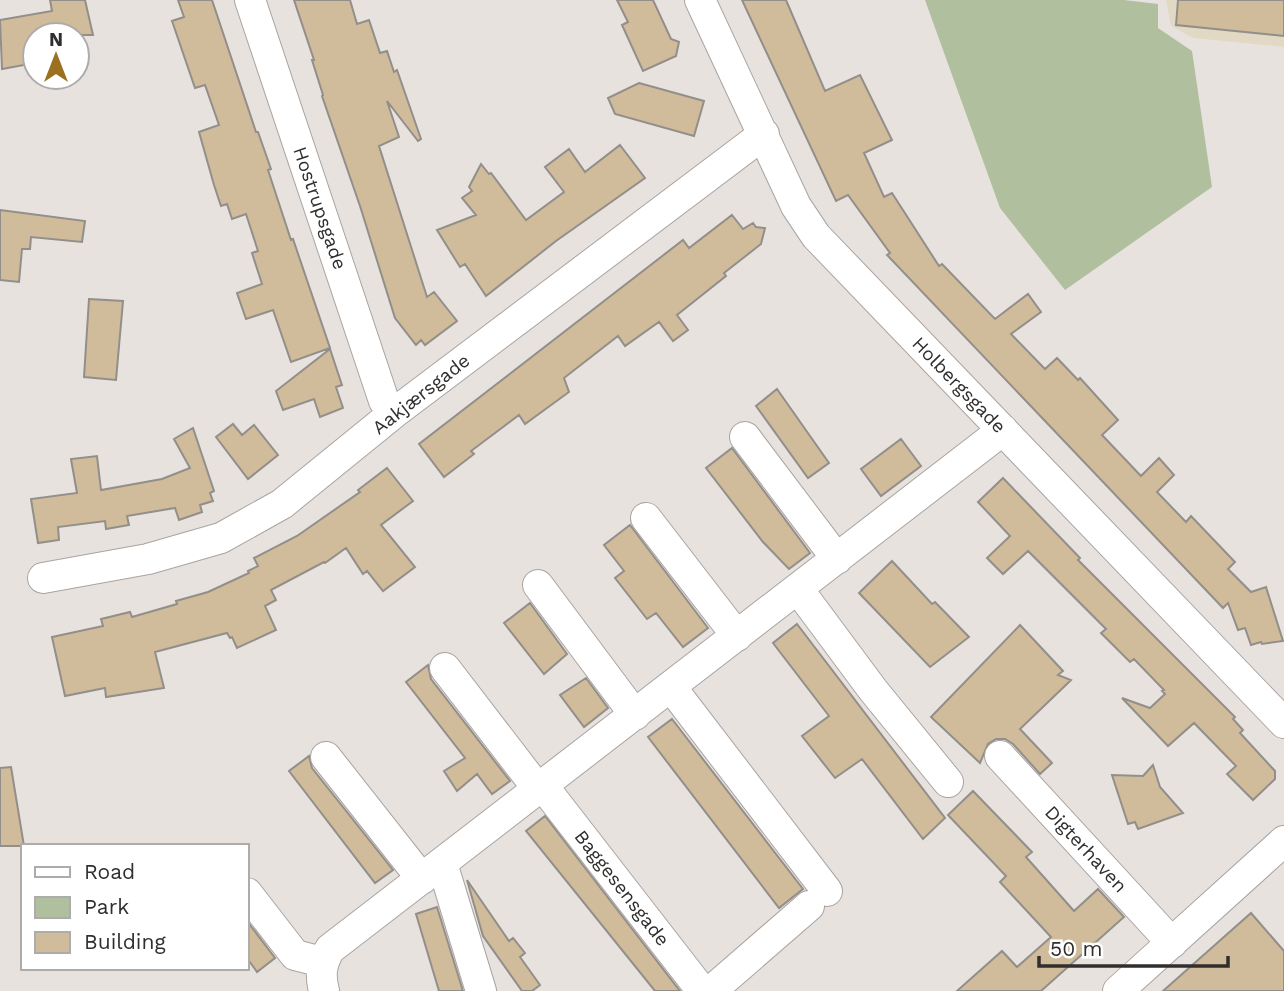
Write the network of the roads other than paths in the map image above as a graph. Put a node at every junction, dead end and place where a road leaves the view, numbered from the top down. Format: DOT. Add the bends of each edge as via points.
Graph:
graph roads {
  1 [pos="250,0"];
  2 [pos="700,0"];
  3 [pos="764,134"];
  4 [pos="394,413"];
  5 [pos="1003,430"];
  6 [pos="745,437"];
  7 [pos="646,518"];
  8 [pos="837,559"];
  9 [pos="43,578"];
  10 [pos="538,584"];
  11 [pos="798,589"];
  12 [pos="737,636"];
  13 [pos="445,668"];
  14 [pos="671,687"];
  15 [pos="635,715"];
  16 [pos="1284,723"];
  17 [pos="1000,756"];
  18 [pos="326,757"];
  19 [pos="948,782"];
  20 [pos="540,787"];
  21 [pos="1284,841"];
  22 [pos="432,871"];
  23 [pos="248,894"];
  24 [pos="1172,943"];
  25 [pos="323,977"];
  26 [pos="481,991"];
  27 [pos="702,991"];
  28 [pos="711,991"];
  29 [pos="1118,991"];
  1 -- 4 [label="street, Hostrupsgade" via="384,401"];
  2 -- 3 [label="street, Holbergsgade"];
  3 -- 4 [label="street, Aakjærsgade"];
  3 -- 5 [label="street, Holbergsgade" via="796,206 816,236"];
  4 -- 9 [label="street, Aakjærsgade" via="282,504 221,538 148,559"];
  5 -- 8 [label="street"];
  5 -- 16 [label="street, Holbergsgade"];
  6 -- 8 [label="street"];
  7 -- 12 [label="street"];
  8 -- 11 [label="street"];
  10 -- 15 [label="street"];
  11 -- 12 [label="street"];
  11 -- 19 [label="street"];
  12 -- 14 [label="street"];
  13 -- 20 [label="street, Baggesensgade"];
  14 -- 15 [label="street"];
  14 -- 28 [label="street" via="818,898"];
  15 -- 20 [label="street"];
  17 -- 24 [label="street, Digterhaven"];
  18 -- 22 [label="street"];
  20 -- 22 [label="street"];
  20 -- 27 [label="street, Baggesensgade"];
  21 -- 24 [label="street"];
  22 -- 25 [label="street" via="330,950"];
  22 -- 26 [label="street"];
  23 -- 25 [label="street" via="295,955"];
  24 -- 29 [label="street"];
}
